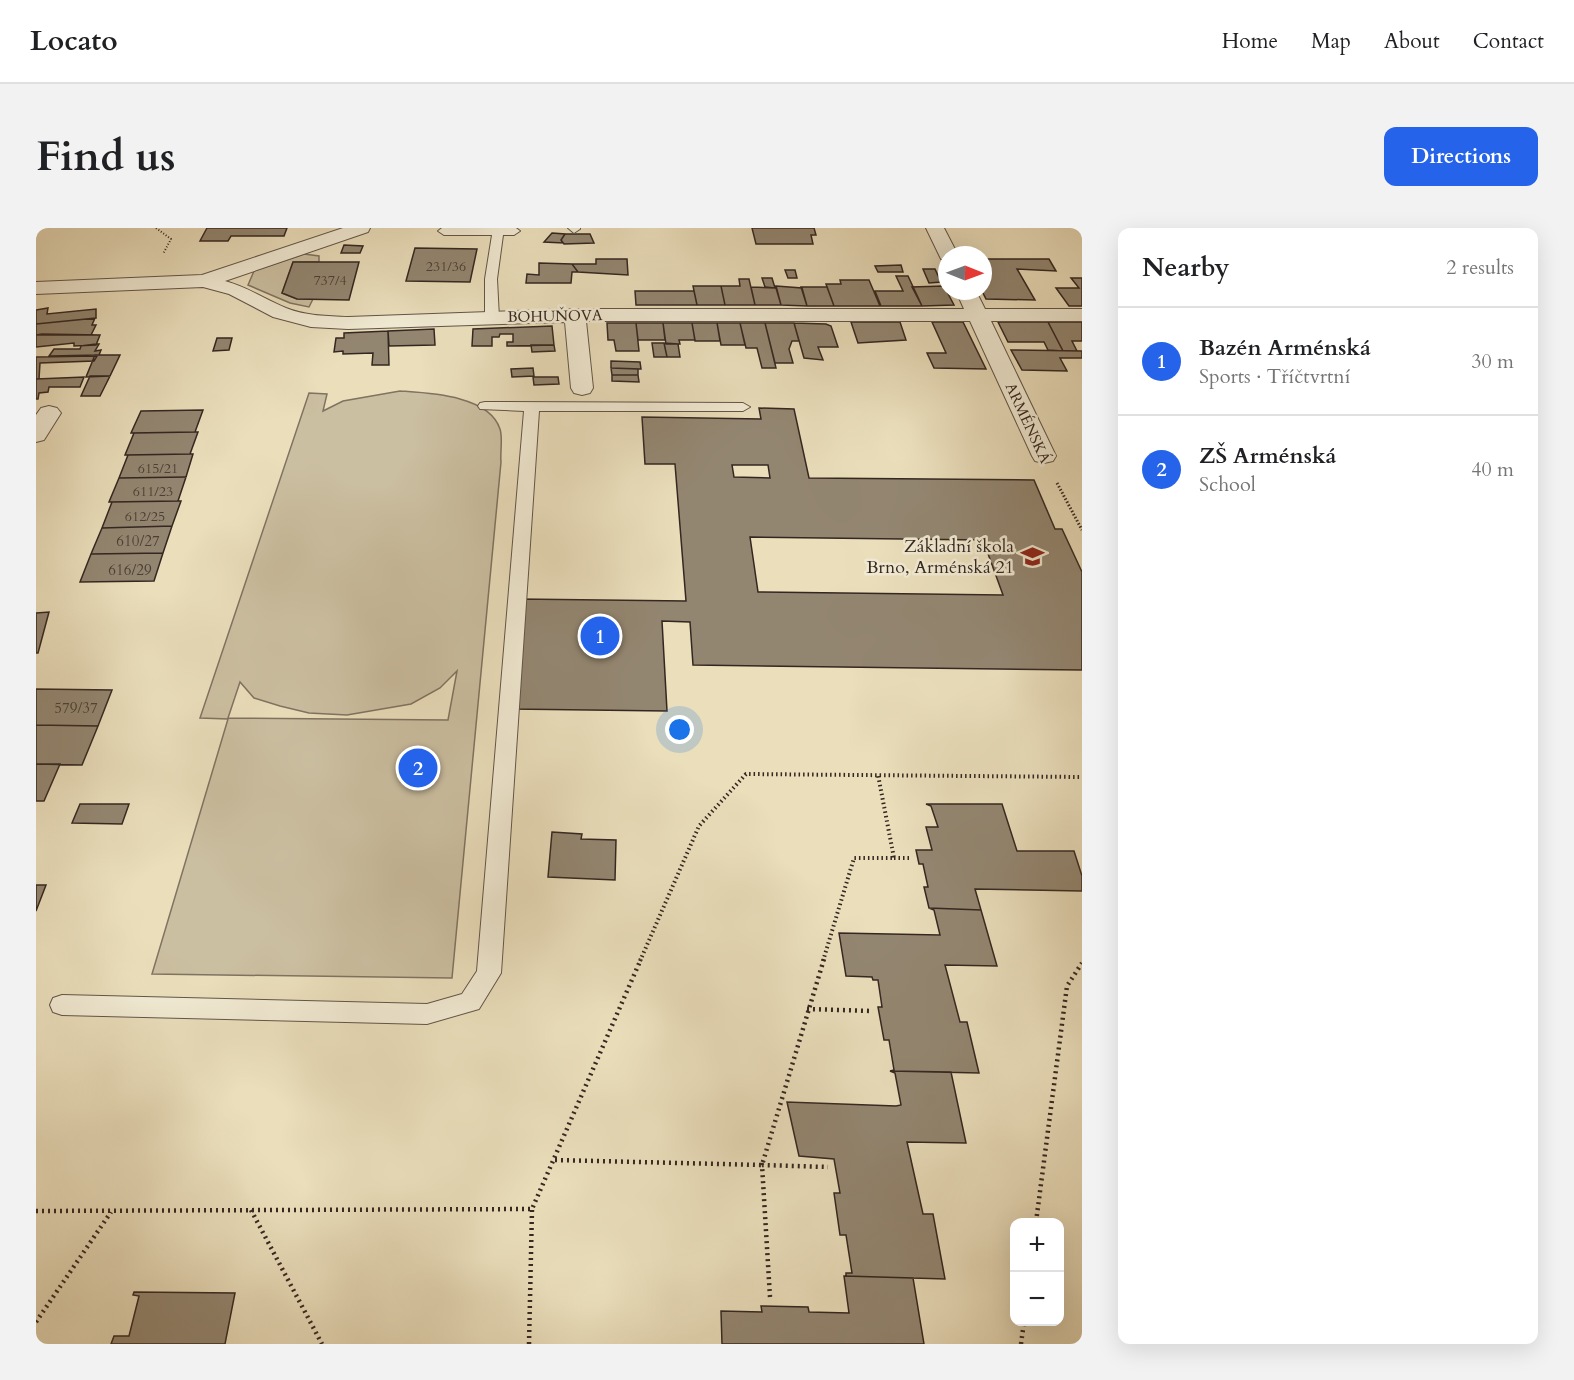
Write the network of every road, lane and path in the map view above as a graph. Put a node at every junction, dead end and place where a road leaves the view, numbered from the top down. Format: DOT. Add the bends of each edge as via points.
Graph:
graph roads {
  1 [pos="362,228"];
  2 [pos="935,228"];
  3 [pos="444,231"];
  4 [pos="498,231"];
  5 [pos="514,231"];
  6 [pos="944,246"];
  7 [pos="204,281"];
  8 [pos="36,288"];
  9 [pos="970,300"];
  10 [pos="977,314"];
  11 [pos="575,315"];
  12 [pos="1082,315"];
  13 [pos="492,318"];
  14 [pos="581,397"];
  15 [pos="485,406"];
  16 [pos="531,406"];
  17 [pos="743,407"];
  18 [pos="49,413"];
  19 [pos="36,435"];
  20 [pos="1044,456"];
  21 [pos="1082,530"];
  22 [pos="878,775"];
  23 [pos="1082,777"];
  24 [pos="894,858"];
  25 [pos="912,858"];
  26 [pos="1082,963"];
  27 [pos="62,1005"];
  28 [pos="807,1009"];
  29 [pos="873,1011"];
  30 [pos="555,1160"];
  31 [pos="762,1165"];
  32 [pos="828,1167"];
  33 [pos="532,1209"];
  34 [pos="250,1210"];
  35 [pos="36,1211"];
  36 [pos="112,1211"];
  37 [pos="1037,1218"];
  38 [pos="770,1297"];
  39 [pos="36,1322"];
  40 [pos="1023,1326"];
  41 [pos="322,1344"];
  42 [pos="529,1344"];
  43 [pos="1021,1344"];
  1 -- 7 [label="street"];
  2 -- 6 [label="street"];
  3 -- 4 [label="lane"];
  4 -- 5 [label="lane"];
  4 -- 13 [label="lane" via="491,279"];
  7 -- 8 [label="street, BOHUŇOVA"];
  7 -- 13 [label="street, BOHUŇOVA" via="236,290 280,313 311,321"];
  9 -- 10 [label="street, ARMÉNSKÁ"];
  10 -- 11 [label="street, BOHUŇOVA"];
  10 -- 12 [label="street, BOHUŇOVA"];
  10 -- 20 [label="street, ARMÉNSKÁ"];
  11 -- 13 [label="street, BOHUŇOVA"];
  11 -- 14 [label="street"];
  14 -- 16 [label="lane"];
  14 -- 17 [label="lane"];
  15 -- 16 [label="lane"];
  16 -- 27 [label="lane" via="489,973 470,1002 428,1014"];
  18 -- 19 [label="street"];
  20 -- 21 [label="path, ARMÉNSKÁ"];
  22 -- 23 [label="path"];
  22 -- 24 [label="path"];
  22 -- 30 [label="path" via="746,774 699,826"];
  24 -- 25 [label="path"];
  24 -- 28 [label="path" via="854,858"];
  26 -- 37 [label="path" via="1067,986"];
  28 -- 29 [label="path"];
  28 -- 31 [label="path"];
  30 -- 31 [label="path"];
  30 -- 33 [label="path"];
  31 -- 32 [label="path"];
  31 -- 38 [label="path"];
  33 -- 34 [label="path"];
  33 -- 42 [label="path"];
  34 -- 36 [label="path"];
  34 -- 41 [label="path"];
  35 -- 36 [label="path"];
  36 -- 39 [label="path"];
  40 -- 43 [label="path"];
}
